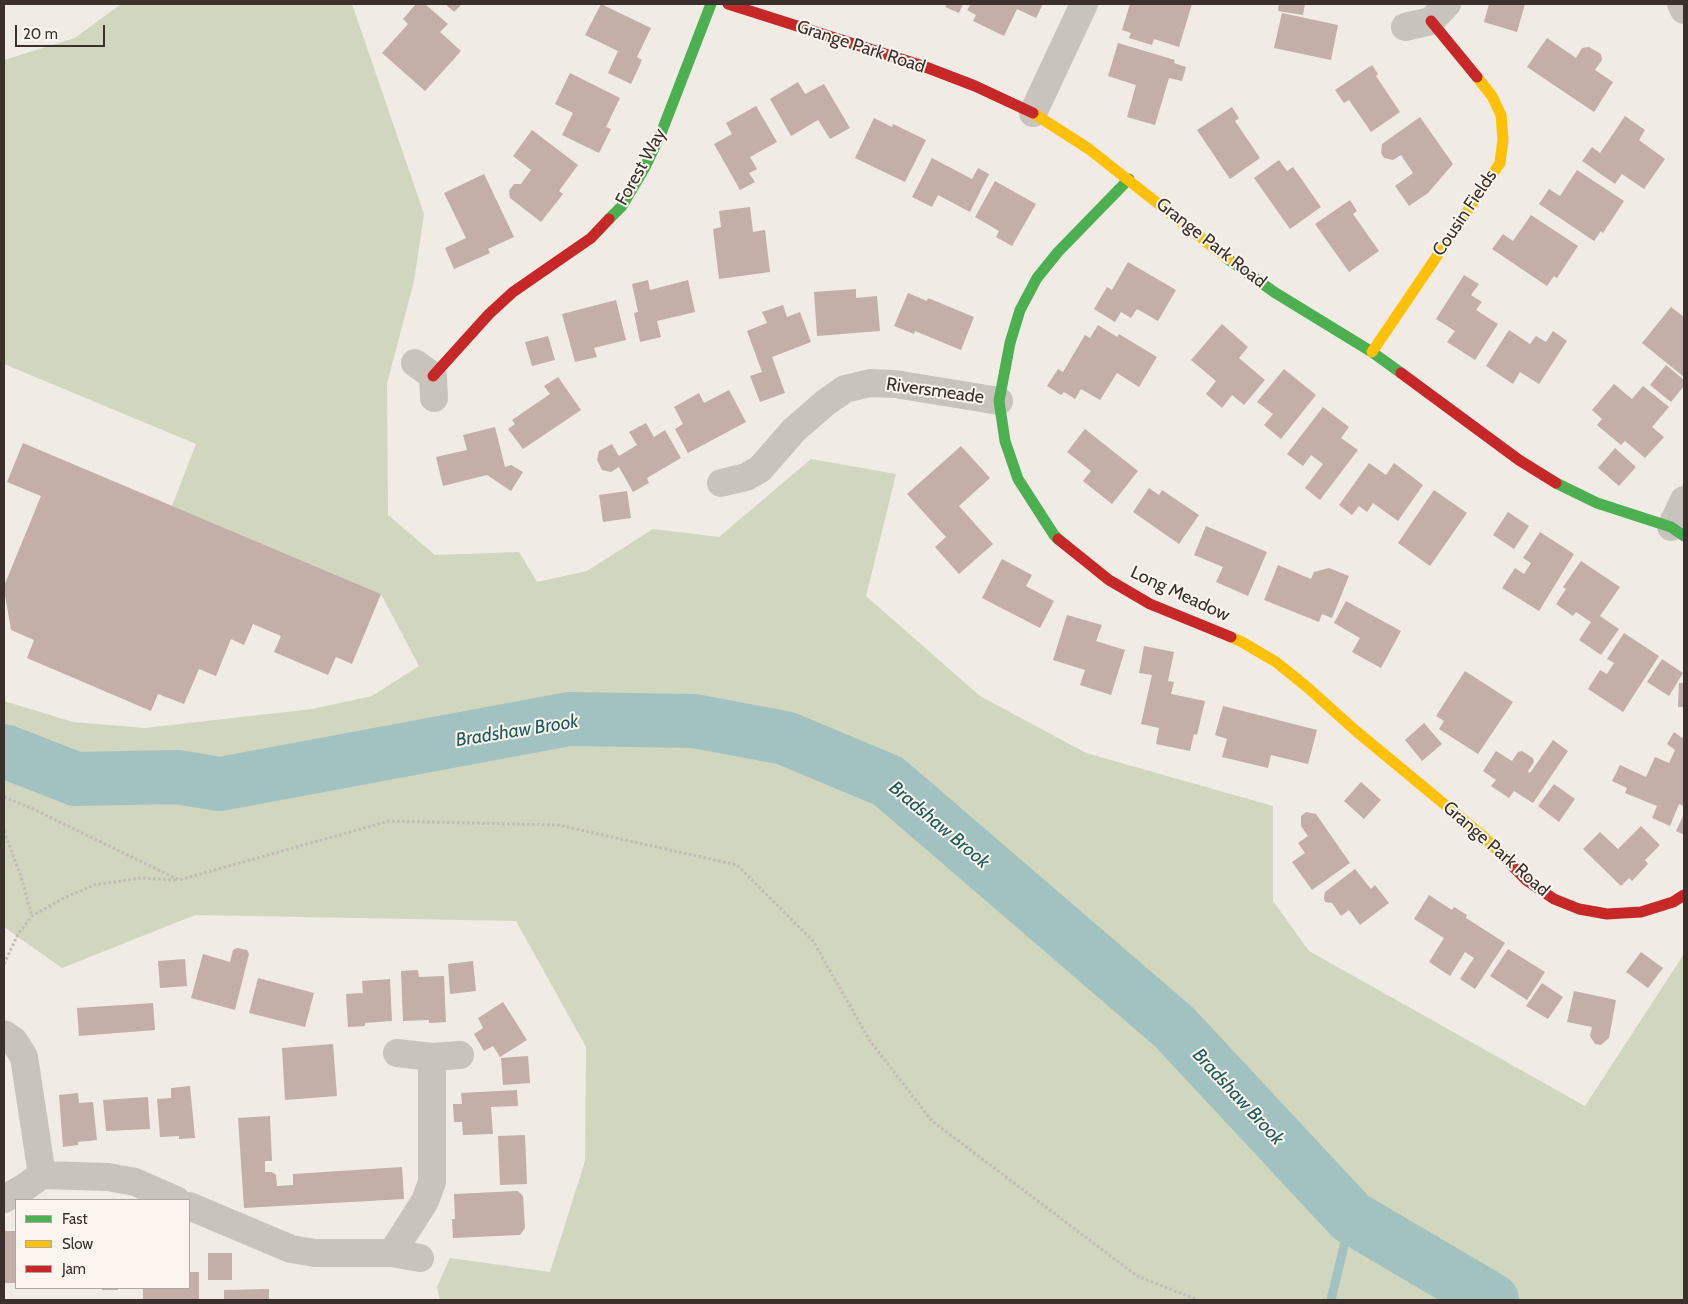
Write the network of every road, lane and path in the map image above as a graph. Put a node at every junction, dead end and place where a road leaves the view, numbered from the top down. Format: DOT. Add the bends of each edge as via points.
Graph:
graph roads {
  1 [pos="711,4"];
  2 [pos="728,4"];
  3 [pos="1084,4"];
  4 [pos="1681,4"];
  5 [pos="1684,10"];
  6 [pos="1439,12"];
  7 [pos="1404,27"];
  8 [pos="1034,113"];
  9 [pos="1129,179"];
  10 [pos="1372,352"];
  11 [pos="427,379"];
  12 [pos="999,401"];
  13 [pos="721,483"];
  14 [pos="1684,500"];
  15 [pos="1678,532"];
  16 [pos="1356,732"];
  17 [pos="4,797"];
  18 [pos="4,831"];
  19 [pos="179,880"];
  20 [pos="1684,895"];
  21 [pos="32,916"];
  22 [pos="4,964"];
  23 [pos="4,1034"];
  24 [pos="397,1053"];
  25 [pos="460,1055"];
  26 [pos="432,1057"];
  27 [pos="42,1175"];
  28 [pos="4,1199"];
  29 [pos="174,1199"];
  30 [pos="190,1206"];
  31 [pos="392,1253"];
  32 [pos="420,1258"];
  33 [pos="1198,1300"];
  1 -- 11 [label="street, Forest Way" via="660,136 622,206 591,238 507,298"];
  2 -- 8 [label="street, Grange Park Road" via="922,66"];
  3 -- 8 [label="street"];
  4 -- 5 [label="street"];
  6 -- 7 [label="street, Cousin Fields"];
  6 -- 10 [label="street, Cousin Fields" via="1501,115 1500,163"];
  8 -- 9 [label="street, Grange Park Road"];
  9 -- 10 [label="street, Grange Park Road" via="1215,250 1274,292"];
  9 -- 12 [label="street, Long Meadow" via="1037,278 1020,310"];
  10 -- 15 [label="street, Grange Park Road" via="1519,460 1558,484 1597,503"];
  12 -- 13 [label="street, Riversmeade" via="895,384 870,383 845,389 794,430 762,482 746,477"];
  12 -- 16 [label="street, Long Meadow" via="1005,441 1018,479 1054,535 1109,580 1150,604 1242,642 1276,662"];
  14 -- 15 [label="street, Grange Park Road"];
  16 -- 20 [label="street, Grange Park Road" via="1484,837 1526,880 1554,899 1579,909 1607,914 1641,912"];
  17 -- 19 [label="path"];
  18 -- 21 [label="path"];
  19 -- 21 [label="path" via="142,878 94,885"];
  19 -- 33 [label="path" via="389,821 558,825 737,865 813,940 870,1041 932,1121 1137,1276"];
  21 -- 22 [label="path" via="18,934"];
  23 -- 27 [label="street" via="14,1041 24,1057"];
  24 -- 26 [label="street"];
  25 -- 26 [label="street"];
  26 -- 31 [label="street" via="432,1182 425,1201"];
  27 -- 28 [label="street"];
  27 -- 29 [label="street" via="108,1177 135,1182"];
  30 -- 31 [label="street" via="292,1249 315,1254"];
  31 -- 32 [label="street"];
}
